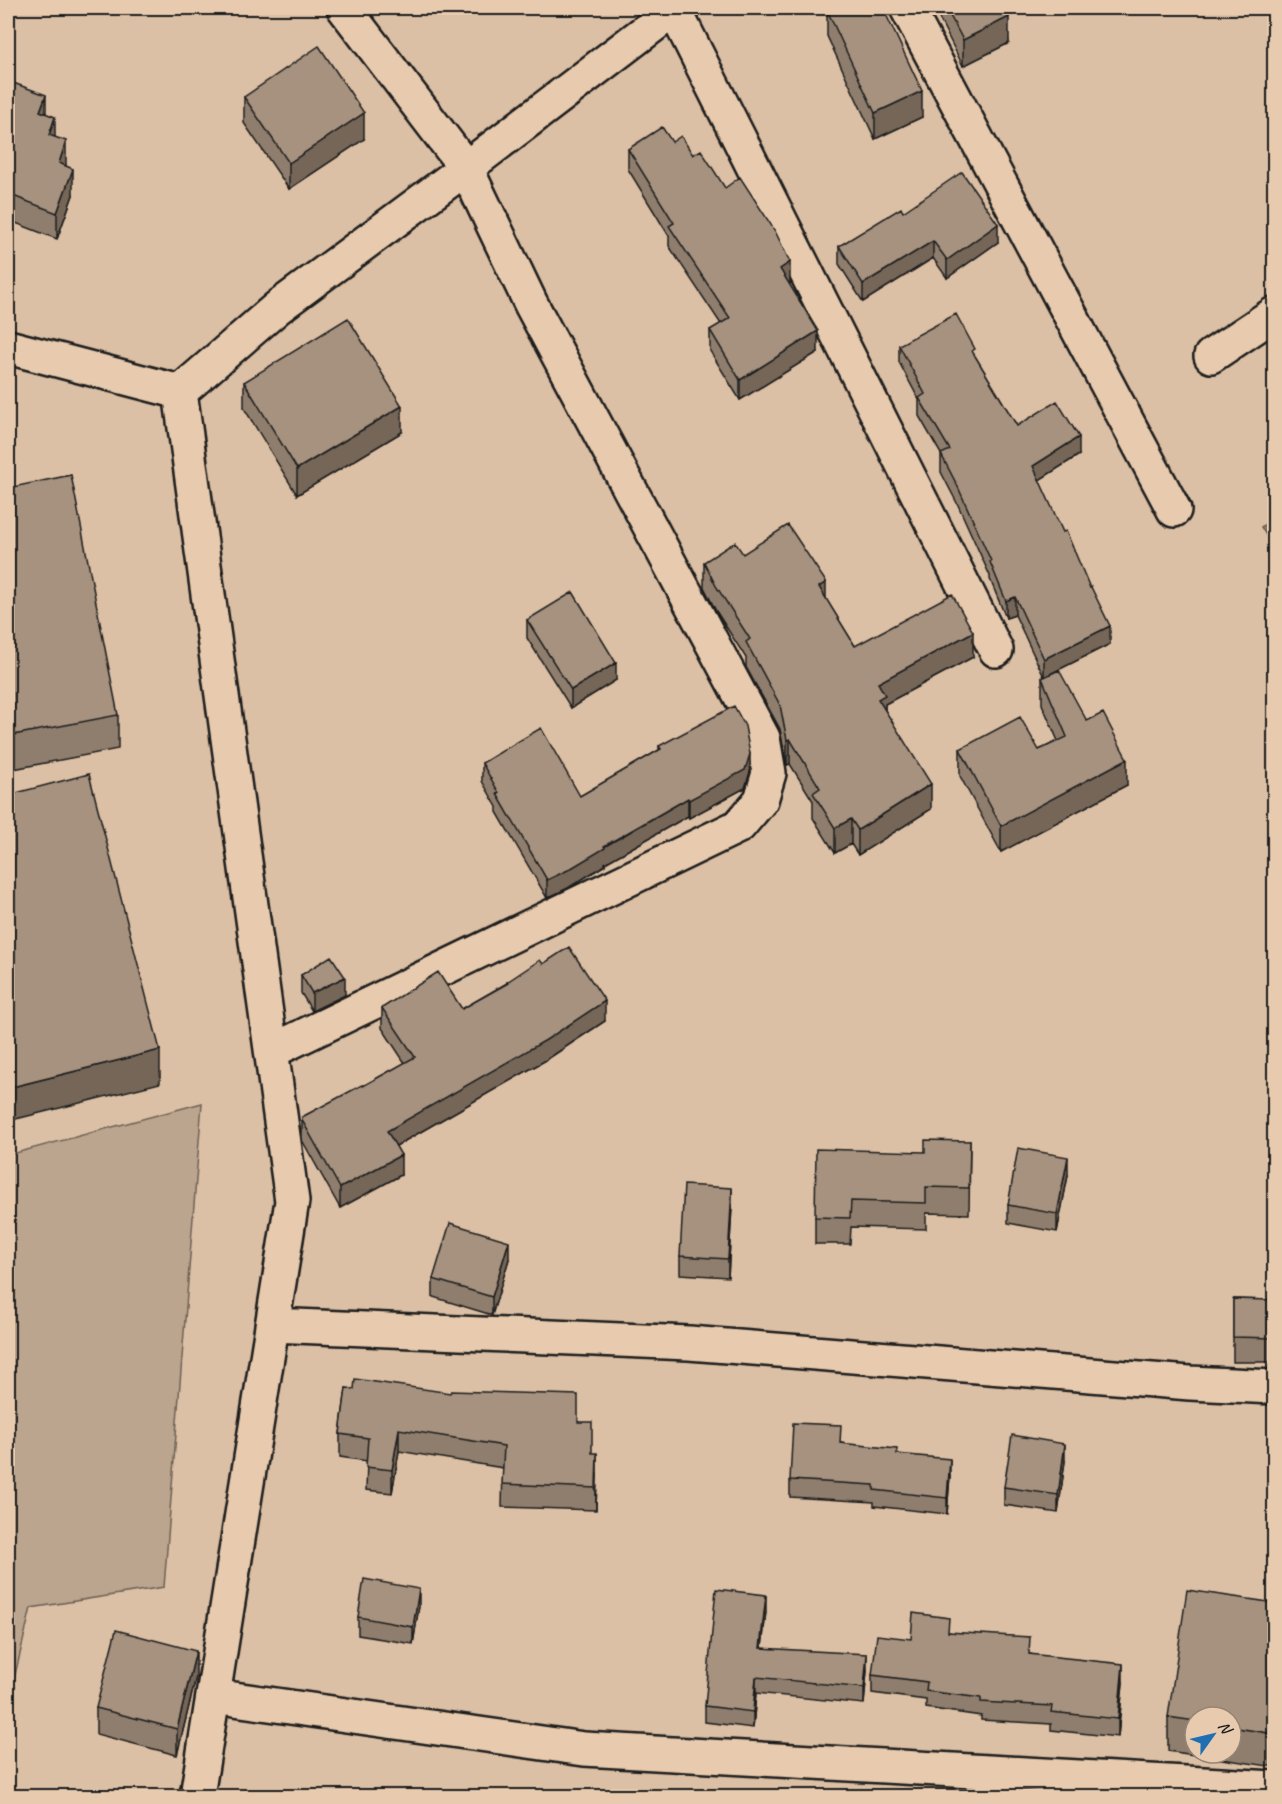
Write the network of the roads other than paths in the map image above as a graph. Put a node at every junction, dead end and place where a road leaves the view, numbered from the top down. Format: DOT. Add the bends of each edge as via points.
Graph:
graph roads {
  1 [pos="344,8"];
  2 [pos="675,8"];
  3 [pos="907,8"];
  4 [pos="466,168"];
  5 [pos="1275,314"];
  6 [pos="8,347"];
  7 [pos="1211,356"];
  8 [pos="180,392"];
  9 [pos="1174,510"];
  10 [pos="996,650"];
  11 [pos="272,1051"];
  12 [pos="272,1325"];
  13 [pos="1275,1388"];
  14 [pos="213,1696"];
  15 [pos="1275,1788"];
  16 [pos="197,1797"];
  1 -- 4 [label="street"];
  2 -- 4 [label="street"];
  2 -- 10 [label="street"];
  3 -- 9 [label="street"];
  4 -- 8 [label="street" via="276,308"];
  4 -- 11 [label="street" via="531,304 763,738 769,773 761,800 739,826"];
  5 -- 7 [label="street"];
  6 -- 8 [label="street"];
  8 -- 11 [label="street"];
  11 -- 12 [label="street" via="292,1201"];
  12 -- 13 [label="street" via="688,1343"];
  12 -- 14 [label="street"];
  14 -- 15 [label="street" via="584,1749"];
  14 -- 16 [label="street"];
}
